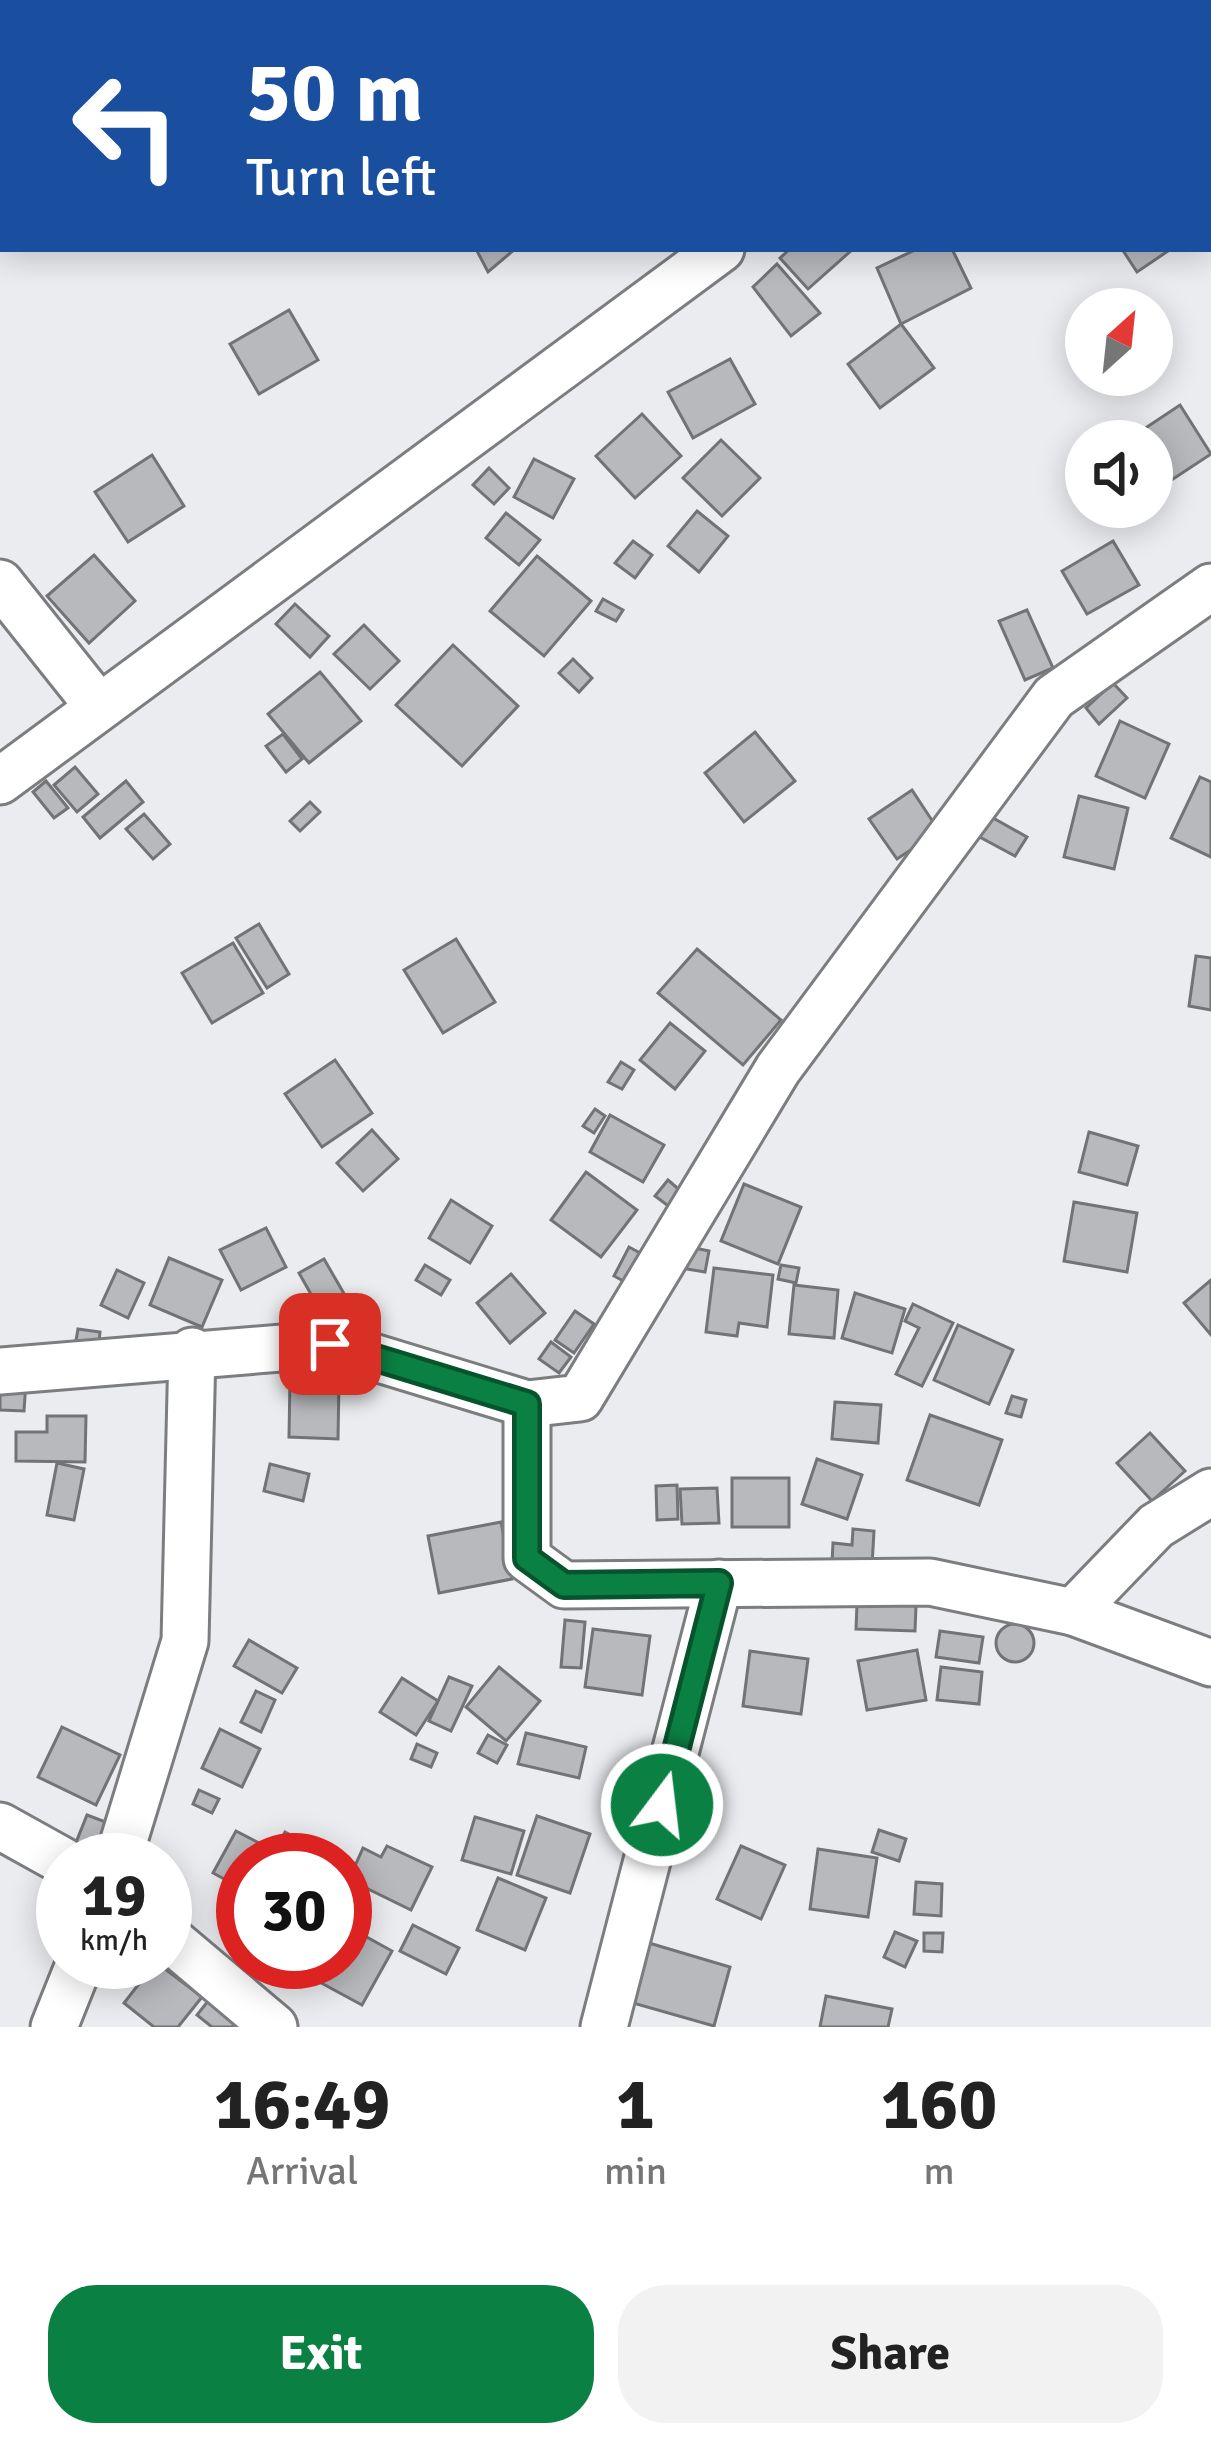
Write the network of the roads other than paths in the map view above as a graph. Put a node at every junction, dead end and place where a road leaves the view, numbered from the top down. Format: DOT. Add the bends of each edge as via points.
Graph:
graph roads {
  1 [pos="717,252"];
  2 [pos="0,583"];
  3 [pos="1211,587"];
  4 [pos="98,706"];
  5 [pos="0,781"];
  6 [pos="192,1351"];
  7 [pos="0,1371"];
  8 [pos="527,1404"];
  9 [pos="1211,1492"];
  10 [pos="719,1583"];
  11 [pos="1073,1612"];
  12 [pos="1211,1663"];
  13 [pos="0,1826"];
  14 [pos="126,1833"];
  15 [pos="36,1846"];
  16 [pos="192,1958"];
  17 [pos="69,1989"];
  18 [pos="54,2027"];
  19 [pos="274,2027"];
  20 [pos="604,2027"];
  1 -- 4 [label="street"];
  2 -- 4 [label="street"];
  3 -- 8 [label="street" via="1054,697 778,1069 580,1398"];
  4 -- 5 [label="street"];
  6 -- 7 [label="street"];
  6 -- 8 [label="street" via="330,1344"];
  6 -- 14 [label="street" via="185,1641"];
  8 -- 10 [label="street" via="527,1558 564,1585"];
  9 -- 11 [label="street" via="1156,1526"];
  10 -- 11 [label="street" via="930,1582"];
  10 -- 20 [label="street"];
  11 -- 12 [label="street"];
  13 -- 15 [label="street"];
  16 -- 19 [label="street"];
  17 -- 18 [label="street"];
}
